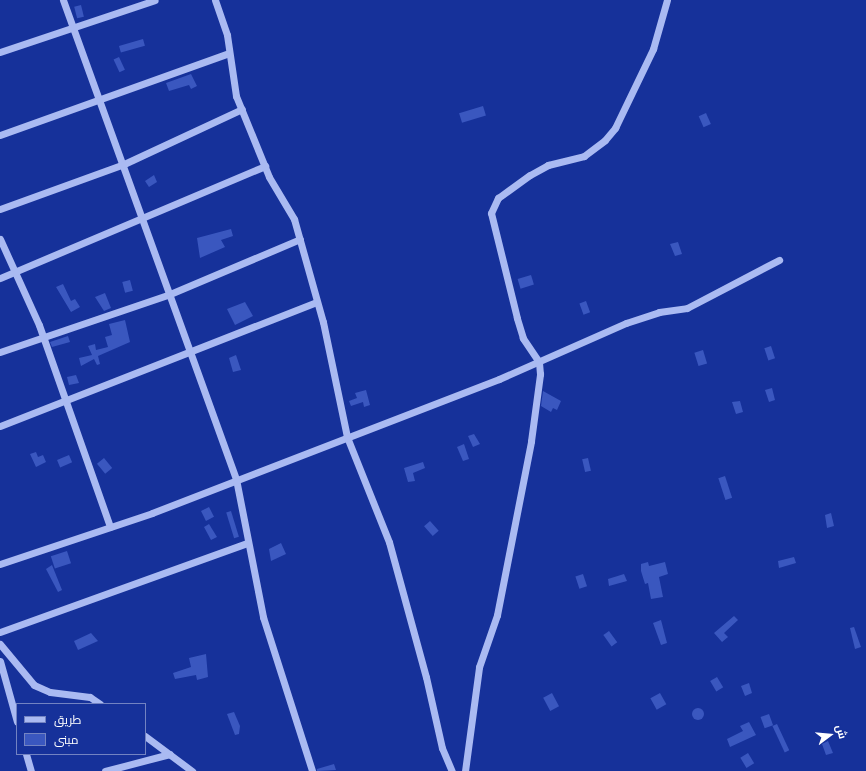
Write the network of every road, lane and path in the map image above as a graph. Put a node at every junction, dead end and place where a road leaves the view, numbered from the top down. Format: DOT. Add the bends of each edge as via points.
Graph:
graph roads {
  1 [pos="63,0"];
  2 [pos="155,0"];
  3 [pos="215,0"];
  4 [pos="667,0"];
  5 [pos="74,28"];
  6 [pos="0,52"];
  7 [pos="229,53"];
  8 [pos="101,98"];
  9 [pos="242,109"];
  10 [pos="0,135"];
  11 [pos="124,164"];
  12 [pos="265,166"];
  13 [pos="0,209"];
  14 [pos="143,217"];
  15 [pos="0,239"];
  16 [pos="300,239"];
  17 [pos="779,260"];
  18 [pos="16,273"];
  19 [pos="0,278"];
  20 [pos="170,294"];
  21 [pos="317,302"];
  22 [pos="43,336"];
  23 [pos="0,352"];
  24 [pos="191,352"];
  25 [pos="539,362"];
  26 [pos="66,400"];
  27 [pos="0,426"];
  28 [pos="346,437"];
  29 [pos="236,479"];
  30 [pos="110,527"];
  31 [pos="247,543"];
  32 [pos="0,564"];
  33 [pos="0,632"];
  34 [pos="0,644"];
  35 [pos="0,661"];
  36 [pos="99,703"];
  37 [pos="16,718"];
  38 [pos="146,737"];
  39 [pos="170,754"];
  40 [pos="26,755"];
  41 [pos="31,771"];
  42 [pos="105,771"];
  43 [pos="192,771"];
  44 [pos="312,771"];
  45 [pos="452,771"];
  46 [pos="465,771"];
  1 -- 5 [label="street"];
  2 -- 5 [label="street"];
  3 -- 7 [label="street"];
  4 -- 25 [label="street" via="653,50 615,128 605,140 584,156 548,165 530,175 498,198 491,213 523,338"];
  5 -- 6 [label="street"];
  5 -- 8 [label="street"];
  7 -- 8 [label="street"];
  7 -- 9 [label="street" via="236,96"];
  8 -- 10 [label="street"];
  8 -- 11 [label="street"];
  9 -- 11 [label="street"];
  9 -- 12 [label="street"];
  11 -- 13 [label="street"];
  11 -- 14 [label="street"];
  12 -- 14 [label="street"];
  12 -- 16 [label="street" via="294,219"];
  14 -- 18 [label="street"];
  14 -- 20 [label="street"];
  15 -- 18 [label="street"];
  16 -- 20 [label="street"];
  16 -- 21 [label="street"];
  17 -- 25 [label="street" via="687,308 659,312 626,323"];
  18 -- 19 [label="street"];
  18 -- 22 [label="street"];
  20 -- 22 [label="street"];
  20 -- 24 [label="street"];
  21 -- 24 [label="street"];
  21 -- 28 [label="street"];
  22 -- 23 [label="street"];
  22 -- 26 [label="street"];
  24 -- 26 [label="street"];
  24 -- 29 [label="street"];
  25 -- 28 [label="street"];
  25 -- 46 [label="street" via="531,441 497,615 479,667"];
  26 -- 27 [label="street"];
  26 -- 30 [label="street"];
  28 -- 29 [label="street"];
  28 -- 45 [label="street" via="389,542 426,677 442,748"];
  29 -- 30 [label="street"];
  29 -- 31 [label="street"];
  30 -- 32 [label="street"];
  31 -- 33 [label="street"];
  31 -- 44 [label="street" via="263,617"];
  34 -- 36 [label="street" via="34,685 50,692 90,697"];
  35 -- 37 [label="street"];
  38 -- 39 [label="street"];
  39 -- 42 [label="street"];
  39 -- 43 [label="street"];
  40 -- 41 [label="street"];
}
